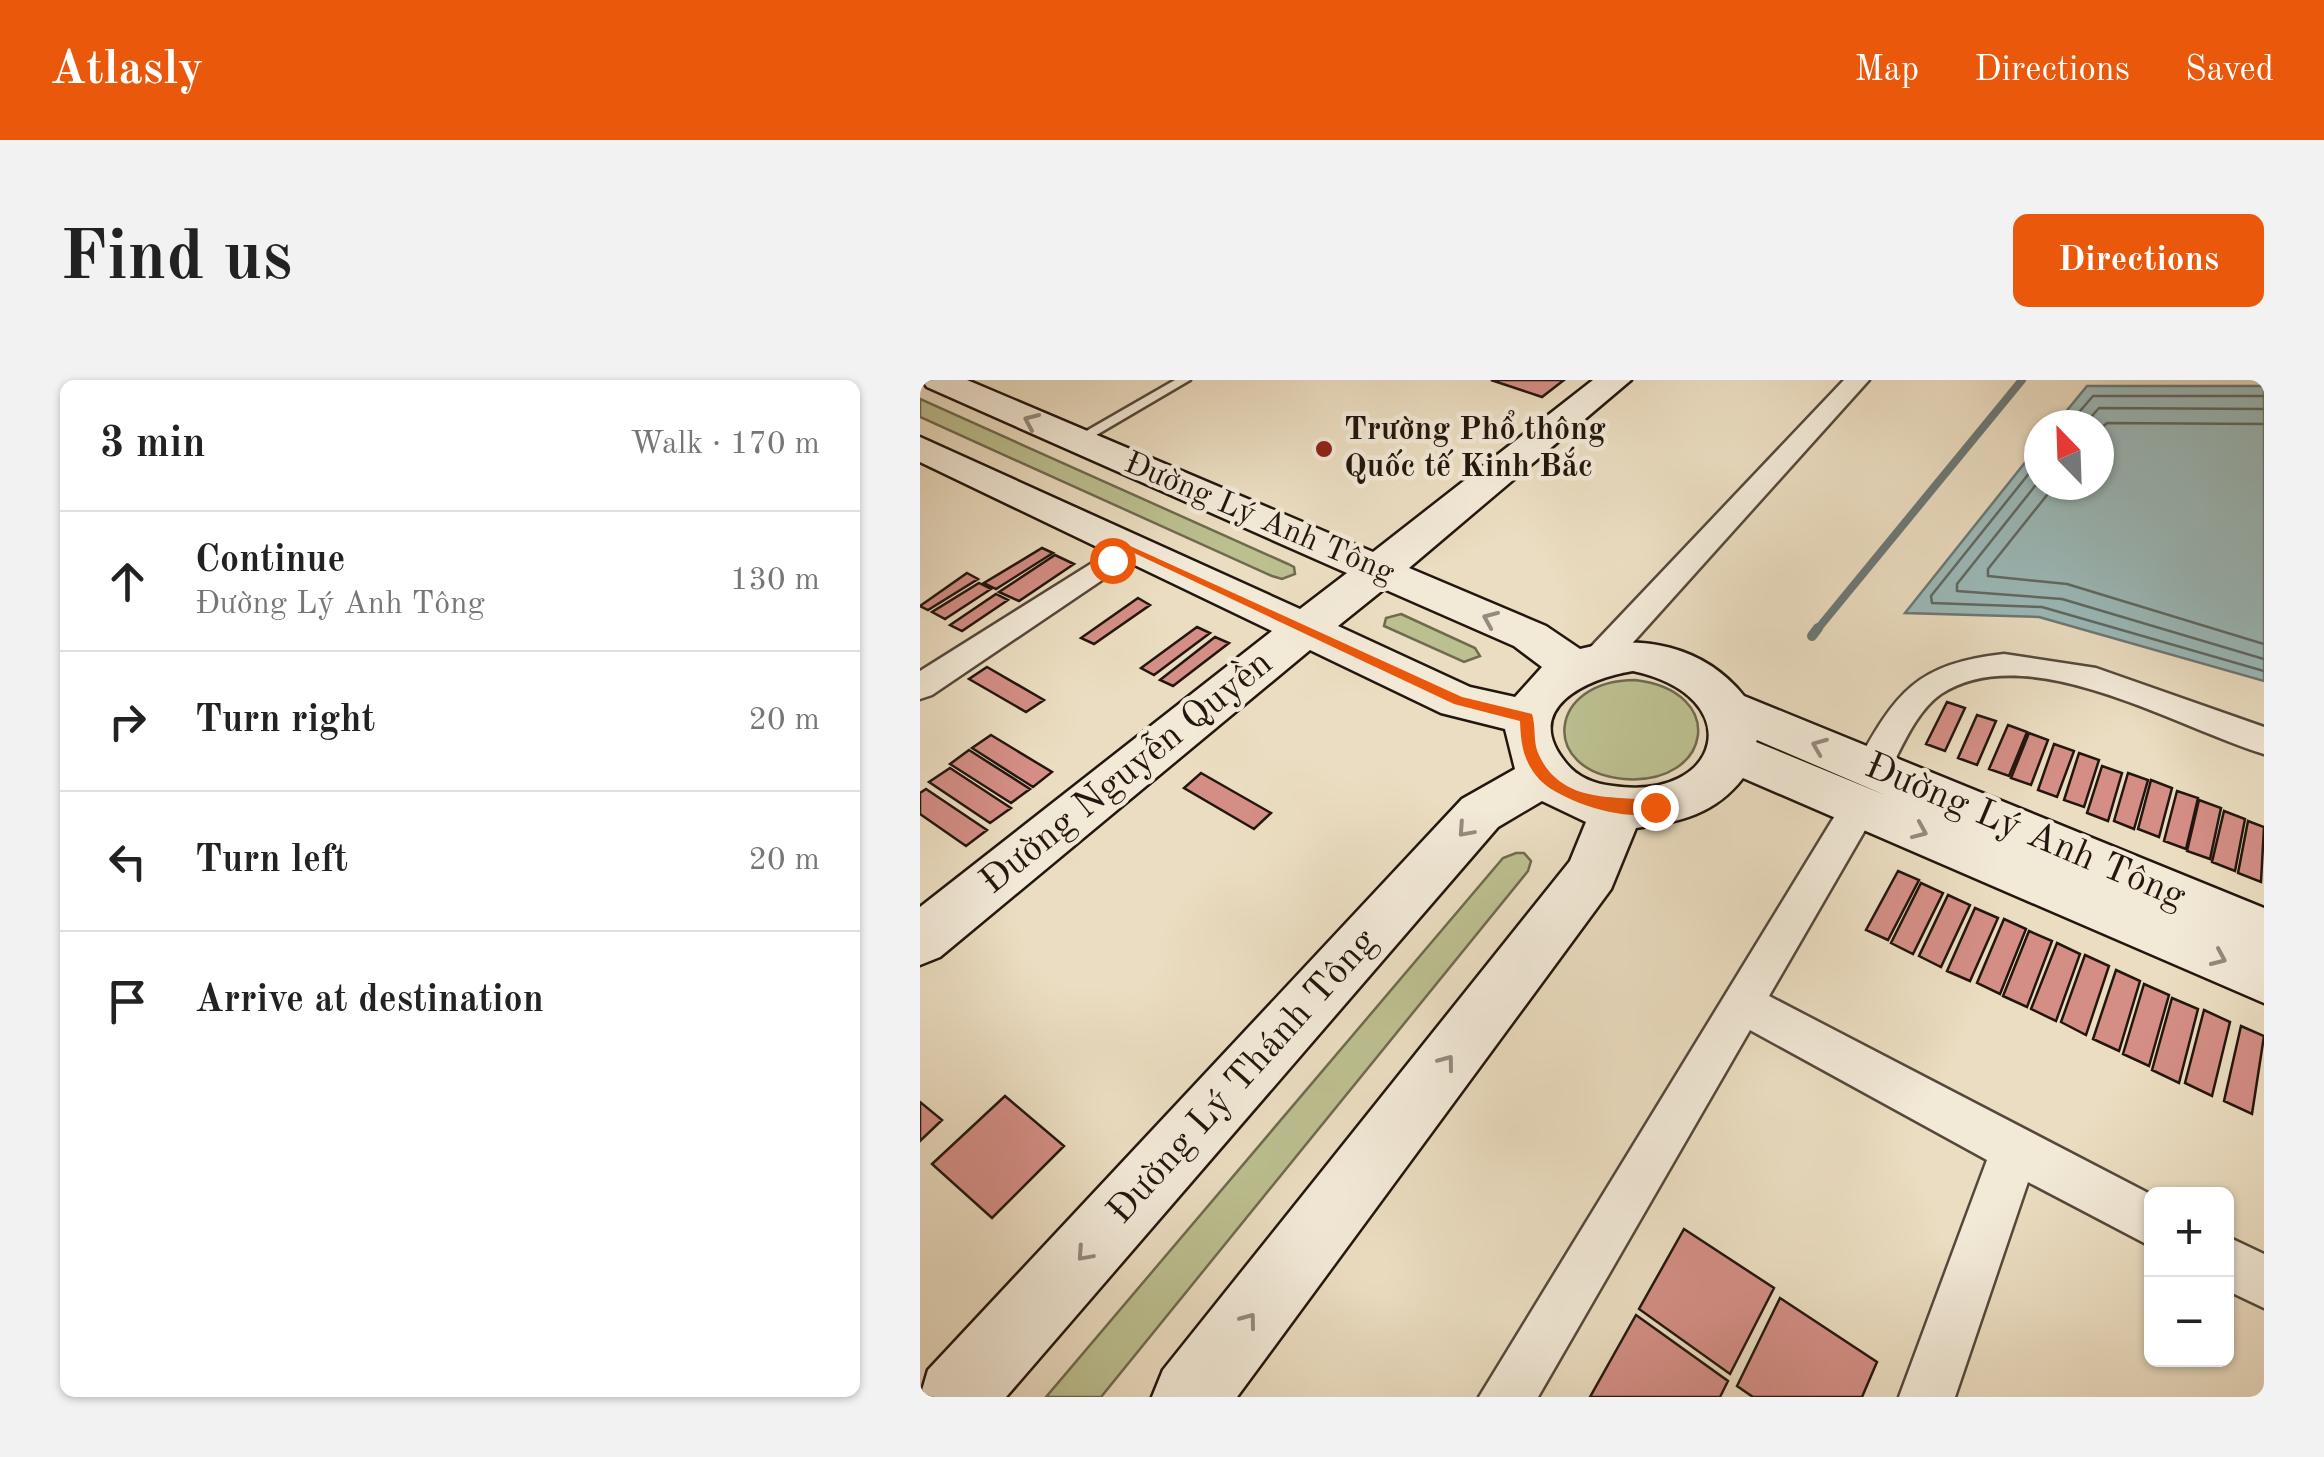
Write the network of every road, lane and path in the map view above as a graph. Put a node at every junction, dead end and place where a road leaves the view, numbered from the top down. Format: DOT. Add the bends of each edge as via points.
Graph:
graph roads {
  1 [pos="939,380"];
  2 [pos="1184,380"];
  3 [pos="1614,380"];
  4 [pos="1857,380"];
  5 [pos="1076,441"];
  6 [pos="920,448"];
  7 [pos="1132,547"];
  8 [pos="1378,570"];
  9 [pos="1306,628"];
  10 [pos="1586,663"];
  11 [pos="927,674"];
  12 [pos="1527,717"];
  13 [pos="1732,731"];
  14 [pos="2264,741"];
  15 [pos="1545,776"];
  16 [pos="1867,787"];
  17 [pos="1618,808"];
  18 [pos="2177,918"];
  19 [pos="2264,932"];
  20 [pos="920,940"];
  21 [pos="2264,977"];
  22 [pos="1742,1004"];
  23 [pos="2015,1149"];
  24 [pos="2144,1218"];
  25 [pos="2234,1266"];
  26 [pos="2264,1282"];
  27 [pos="955,1397"];
  28 [pos="1190,1397"];
  29 [pos="1508,1397"];
  30 [pos="1927,1397"];
  5 -- 1 [label="main road, Đường Lý Anh Tông, one-way"];
  2 -- 5 [label="lane"];
  3 -- 8 [label="main road, Đường Nguyễn Quyền"];
  4 -- 10 [label="street"];
  5 -- 8 [label="main road, Đường Lý Anh Tông"];
  6 -- 7 [label="main road, Đường Lý Anh Tông"];
  7 -- 9 [label="main road, Đường Lý Anh Tông"];
  7 -- 11 [label="street"];
  8 -- 9 [label="main road, Đường Nguyễn Quyền"];
  10 -- 8 [label="main road, Đường Lý Anh Tông, one-way"];
  9 -- 12 [label="main road, Đường Lý Anh Tông" via="1458,701"];
  9 -- 20 [label="main road, Đường Nguyễn Quyền"];
  10 -- 12 [label="main road" via="1544,687"];
  10 -- 13 [label="main road" via="1642,657 1677,664 1706,680"];
  12 -- 15 [label="main road" via="1529,752"];
  13 -- 16 [label="main road, Đường Lý Anh Tông"];
  13 -- 17 [label="main road" via="1717,778 1690,797"];
  14 -- 16 [label="street" via="2068,673 1974,667 1944,676 1917,697"];
  15 -- 17 [label="main road" via="1582,800"];
  15 -- 27 [label="main road, Đường Lý Thánh Tông, one-way" via="1480,813"];
  16 -- 18 [label="main road, Đường Lý Anh Tông"];
  16 -- 22 [label="street"];
  28 -- 17 [label="main road, one-way" via="1592,873"];
  18 -- 19 [label="main road, Đường Lý Anh Tông"];
  18 -- 21 [label="main road, Đường Lý Anh Tông, one-way"];
  22 -- 23 [label="street"];
  22 -- 29 [label="street"];
  23 -- 24 [label="street"];
  23 -- 30 [label="street"];
  25 -- 26 [label="street"];
}
